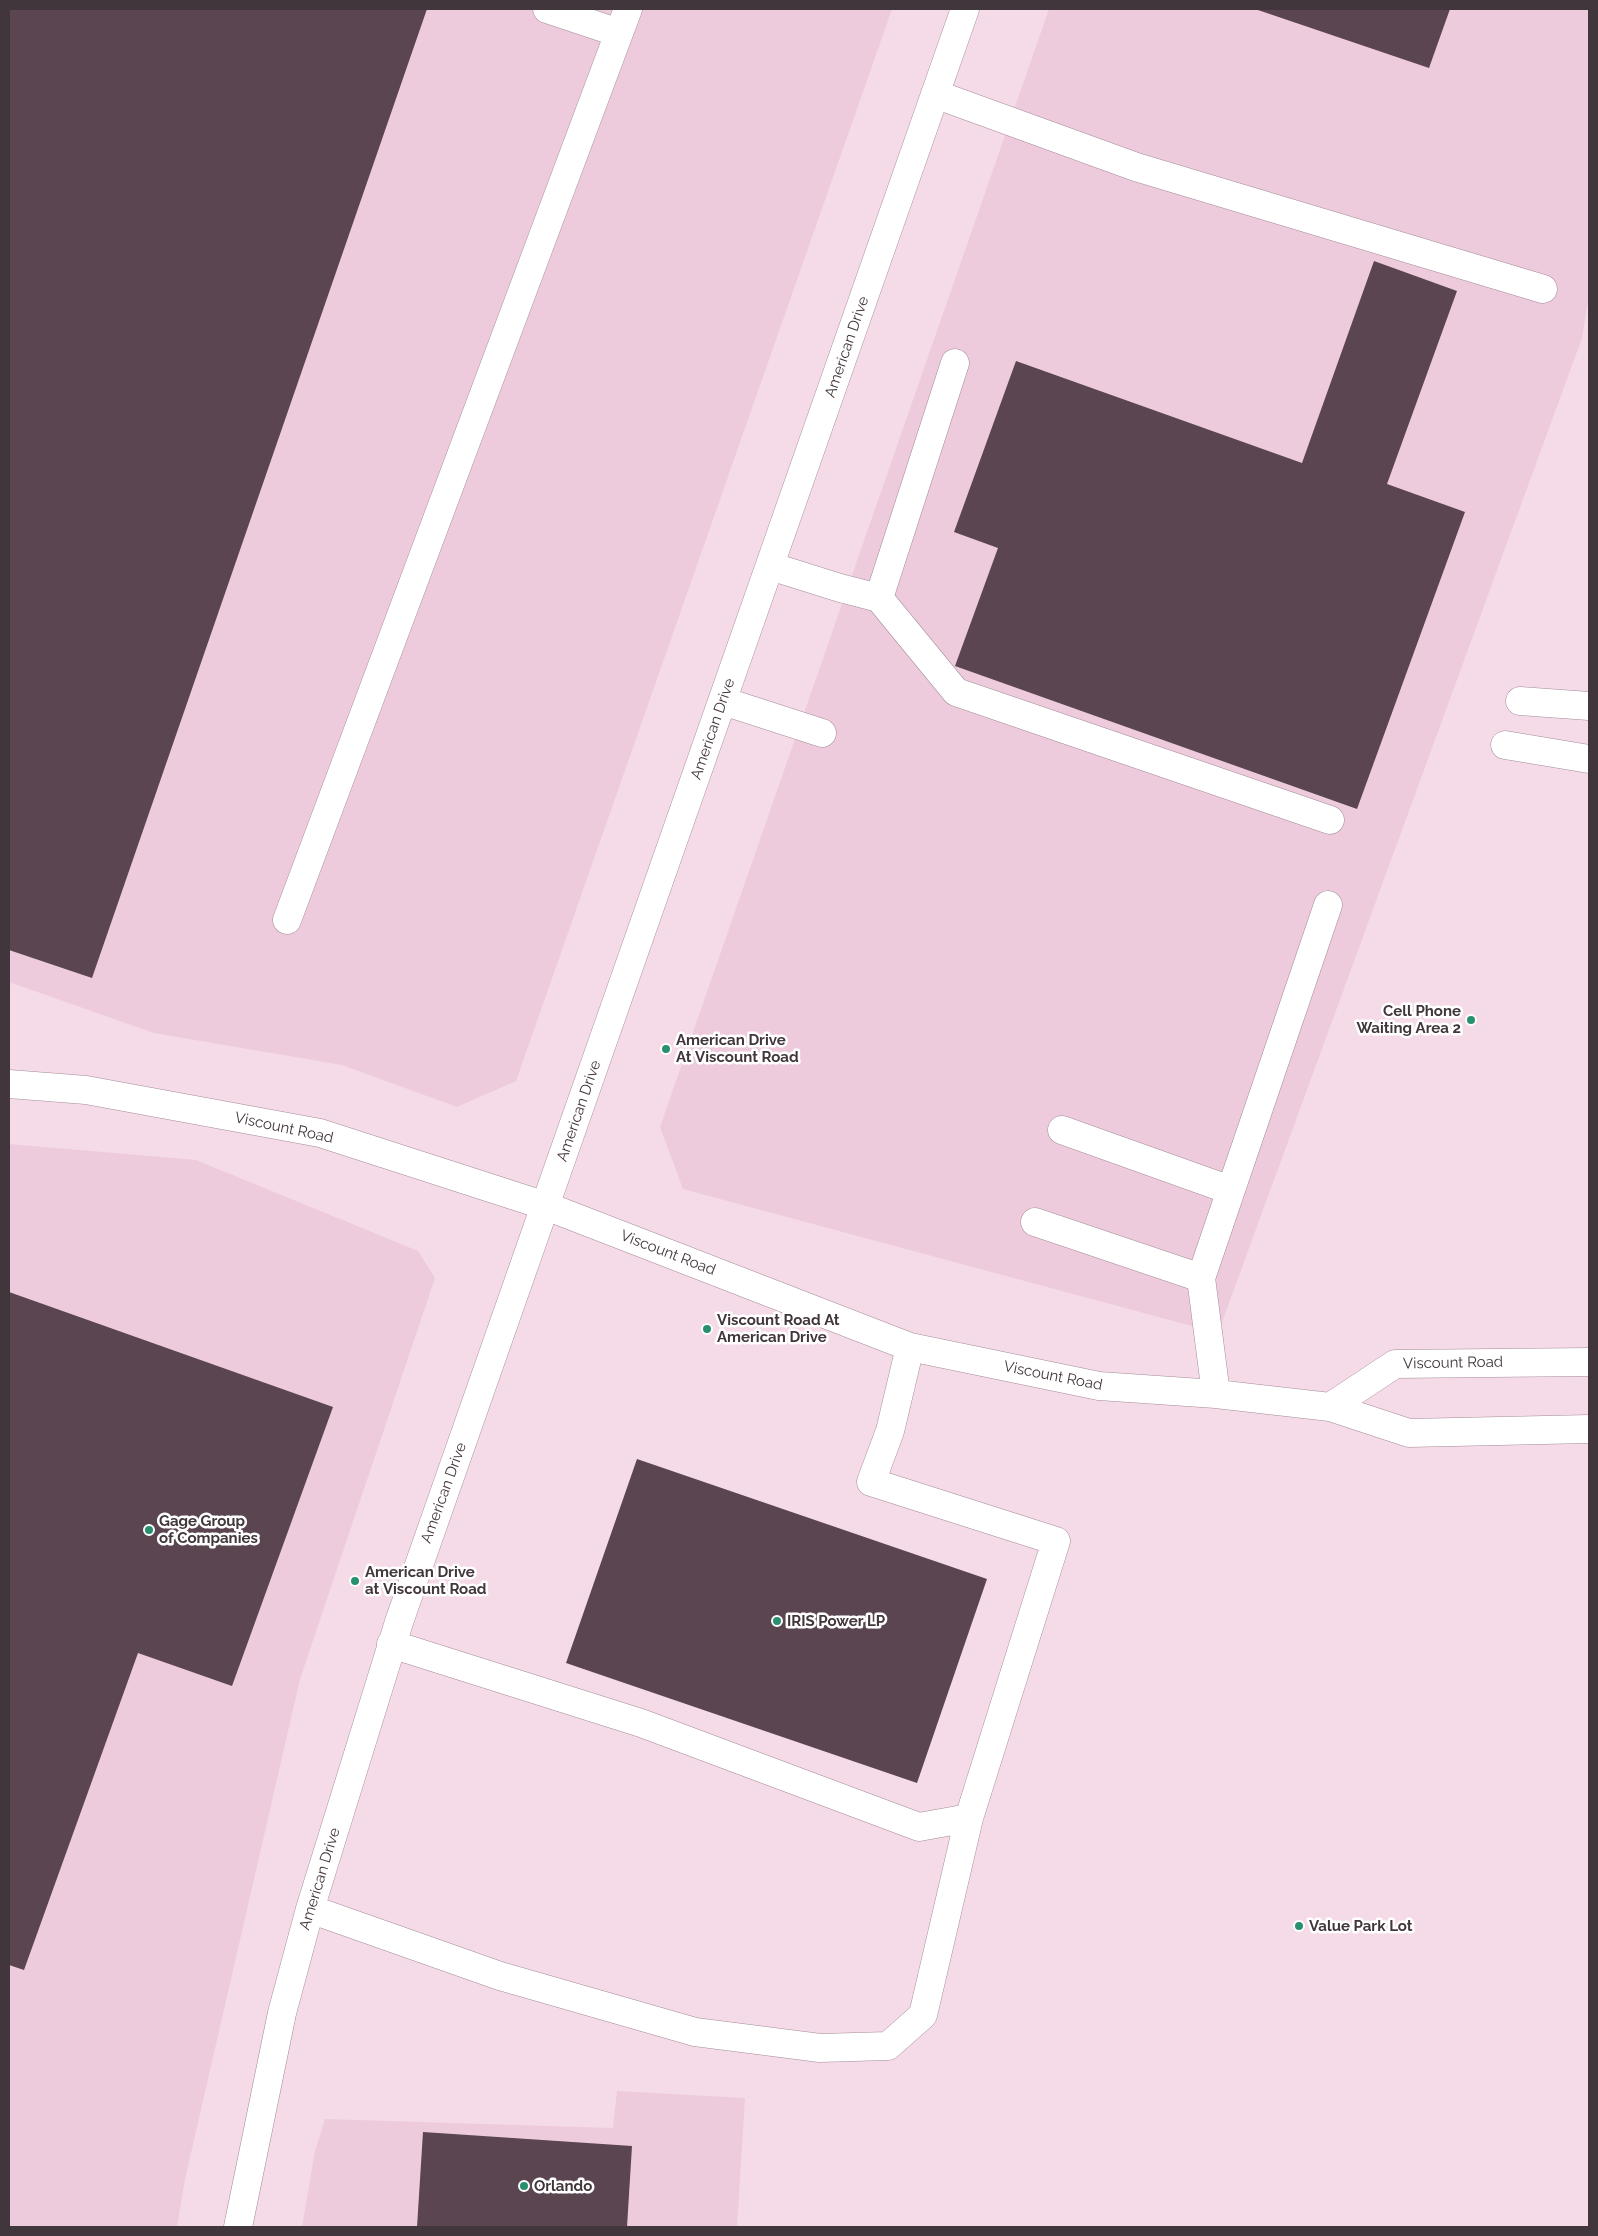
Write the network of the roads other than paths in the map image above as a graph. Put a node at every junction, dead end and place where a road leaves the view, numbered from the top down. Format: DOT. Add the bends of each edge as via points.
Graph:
graph roads {
  1 [pos="547,9"];
  2 [pos="965,9"];
  3 [pos="623,21"];
  4 [pos="935,94"];
  5 [pos="1544,289"];
  6 [pos="955,363"];
  7 [pos="770,566"];
  8 [pos="879,598"];
  9 [pos="723,701"];
  10 [pos="1520,701"];
  11 [pos="1589,706"];
  12 [pos="822,733"];
  13 [pos="1505,745"];
  14 [pos="1589,759"];
  15 [pos="1330,820"];
  16 [pos="1328,905"];
  17 [pos="286,920"];
  18 [pos="9,1084"];
  19 [pos="1062,1130"];
  20 [pos="1230,1190"];
  21 [pos="546,1206"];
  22 [pos="1034,1222"];
  23 [pos="1201,1278"];
  24 [pos="910,1347"];
  25 [pos="1589,1362"];
  26 [pos="1216,1394"];
  27 [pos="1330,1408"];
  28 [pos="1589,1429"];
  29 [pos="391,1644"];
  30 [pos="969,1818"];
  31 [pos="310,1909"];
  32 [pos="238,2227"];
  1 -- 3 [label="street"];
  2 -- 4 [label="street, American Drive"];
  3 -- 17 [label="street"];
  4 -- 5 [label="street" via="1136,167"];
  4 -- 7 [label="street, American Drive"];
  6 -- 8 [label="street"];
  7 -- 8 [label="street"];
  7 -- 9 [label="street, American Drive"];
  8 -- 15 [label="street" via="956,692"];
  9 -- 12 [label="street"];
  9 -- 21 [label="street, American Drive"];
  10 -- 11 [label="street"];
  13 -- 14 [label="street"];
  16 -- 20 [label="street"];
  18 -- 21 [label="street, Viscount Road" via="86,1090 320,1133"];
  19 -- 20 [label="street"];
  20 -- 23 [label="street"];
  21 -- 24 [label="street, Viscount Road"];
  21 -- 29 [label="street, American Drive"];
  22 -- 23 [label="street"];
  23 -- 26 [label="street"];
  24 -- 26 [label="street, Viscount Road" via="1099,1386"];
  24 -- 30 [label="street" via="890,1431 871,1482 1056,1541"];
  25 -- 27 [label="street, Viscount Road" via="1395,1364"];
  26 -- 27 [label="street, Viscount Road"];
  27 -- 28 [label="street, Viscount Road" via="1409,1433"];
  29 -- 30 [label="street" via="641,1723 919,1828"];
  29 -- 31 [label="street, American Drive"];
  30 -- 31 [label="street" via="923,2014 888,2046 820,2048 695,2032 500,1976"];
  31 -- 32 [label="street, American Drive" via="282,2013"];
}
